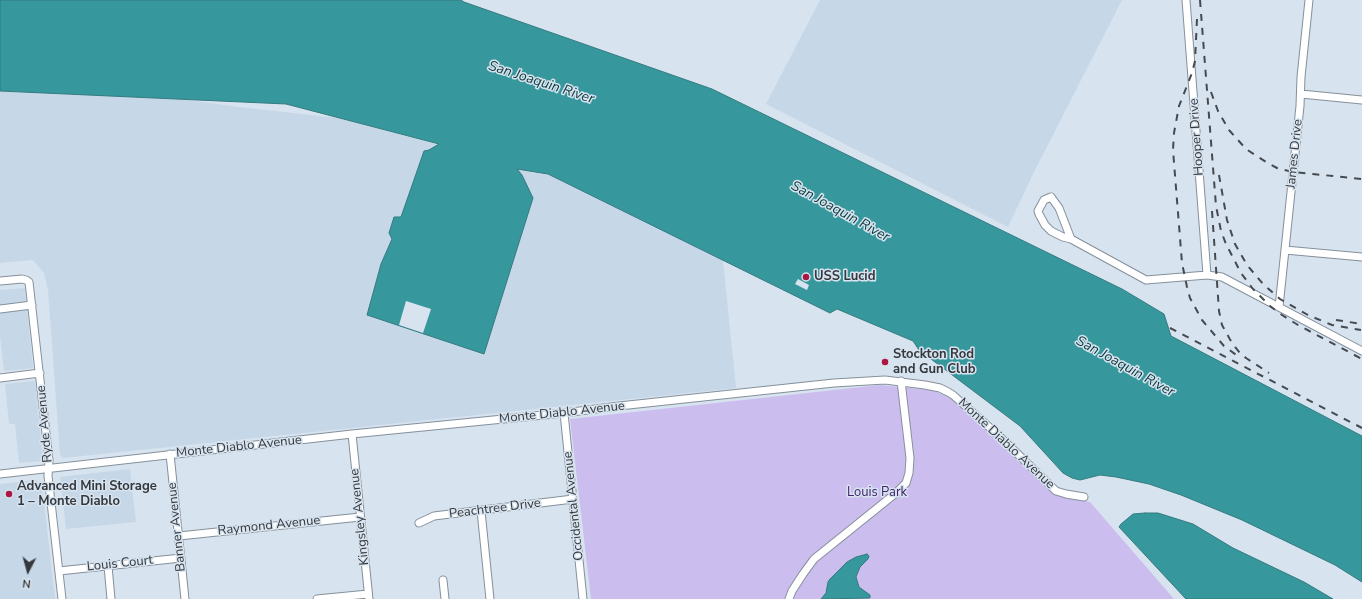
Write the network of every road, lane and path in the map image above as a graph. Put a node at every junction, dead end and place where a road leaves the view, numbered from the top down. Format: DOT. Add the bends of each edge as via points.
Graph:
graph roads {
  1 [pos="1186,0"];
  2 [pos="1309,0"];
  3 [pos="1300,94"];
  4 [pos="1362,100"];
  5 [pos="1071,239"];
  6 [pos="1285,250"];
  7 [pos="1362,257"];
  8 [pos="1207,275"];
  9 [pos="0,281"];
  10 [pos="32,305"];
  11 [pos="1279,307"];
  12 [pos="0,309"];
  13 [pos="1362,351"];
  14 [pos="40,373"];
  15 [pos="0,378"];
  16 [pos="901,381"];
  17 [pos="564,413"];
  18 [pos="352,434"];
  19 [pos="170,454"];
  20 [pos="49,469"];
  21 [pos="0,474"];
  22 [pos="1084,496"];
  23 [pos="573,499"];
  24 [pos="481,511"];
  25 [pos="360,517"];
  26 [pos="419,523"];
  27 [pos="178,536"];
  28 [pos="181,558"];
  29 [pos="108,566"];
  30 [pos="59,571"];
  31 [pos="443,580"];
  32 [pos="369,596"];
  33 [pos="62,599"];
  34 [pos="111,599"];
  35 [pos="185,599"];
  36 [pos="317,599"];
  37 [pos="445,599"];
  38 [pos="490,599"];
  39 [pos="583,599"];
  40 [pos="789,599"];
  1 -- 8 [label="street, Hooper Drive"];
  2 -- 3 [label="street, James Drive"];
  3 -- 4 [label="street"];
  3 -- 6 [label="street, James Drive"];
  5 -- 5 [label="street" via="1051,231 1046,225 1038,211 1045,198 1050,197 1056,202"];
  5 -- 8 [label="street" via="1146,280"];
  6 -- 7 [label="street"];
  6 -- 11 [label="street, James Drive"];
  8 -- 11 [label="street" via="1222,278"];
  9 -- 10 [label="street, Ryde Avenue" via="22,279 30,282"];
  10 -- 12 [label="street"];
  10 -- 14 [label="street, Ryde Avenue"];
  11 -- 13 [label="street"];
  14 -- 15 [label="street"];
  14 -- 20 [label="street, Ryde Avenue"];
  16 -- 17 [label="street, Monte Diablo Avenue" via="847,382"];
  16 -- 22 [label="street, Monte Diablo Avenue" via="940,388 953,395 1056,491"];
  16 -- 40 [label="street" via="910,458 906,483 814,559"];
  17 -- 18 [label="street, Monte Diablo Avenue"];
  17 -- 23 [label="street, Occidental Avenue"];
  18 -- 19 [label="street, Monte Diablo Avenue"];
  18 -- 25 [label="street, Kingsley Avenue"];
  19 -- 20 [label="street, Monte Diablo Avenue"];
  19 -- 27 [label="street, Banner Avenue"];
  20 -- 21 [label="street, Monte Diablo Avenue"];
  20 -- 30 [label="street, Ryde Avenue"];
  23 -- 24 [label="street, Peachtree Drive"];
  23 -- 39 [label="street, Occidental Avenue"];
  24 -- 26 [label="street, Peachtree Drive" via="434,516"];
  24 -- 38 [label="street"];
  25 -- 27 [label="street, Raymond Avenue"];
  25 -- 32 [label="street, Kingsley Avenue"];
  27 -- 28 [label="street, Banner Avenue"];
  28 -- 29 [label="street, Louis Court"];
  28 -- 35 [label="street, Banner Avenue"];
  29 -- 30 [label="street, Louis Court"];
  29 -- 34 [label="street"];
  30 -- 33 [label="street, Ryde Avenue"];
  31 -- 37 [label="street"];
  32 -- 36 [label="street"];
}
